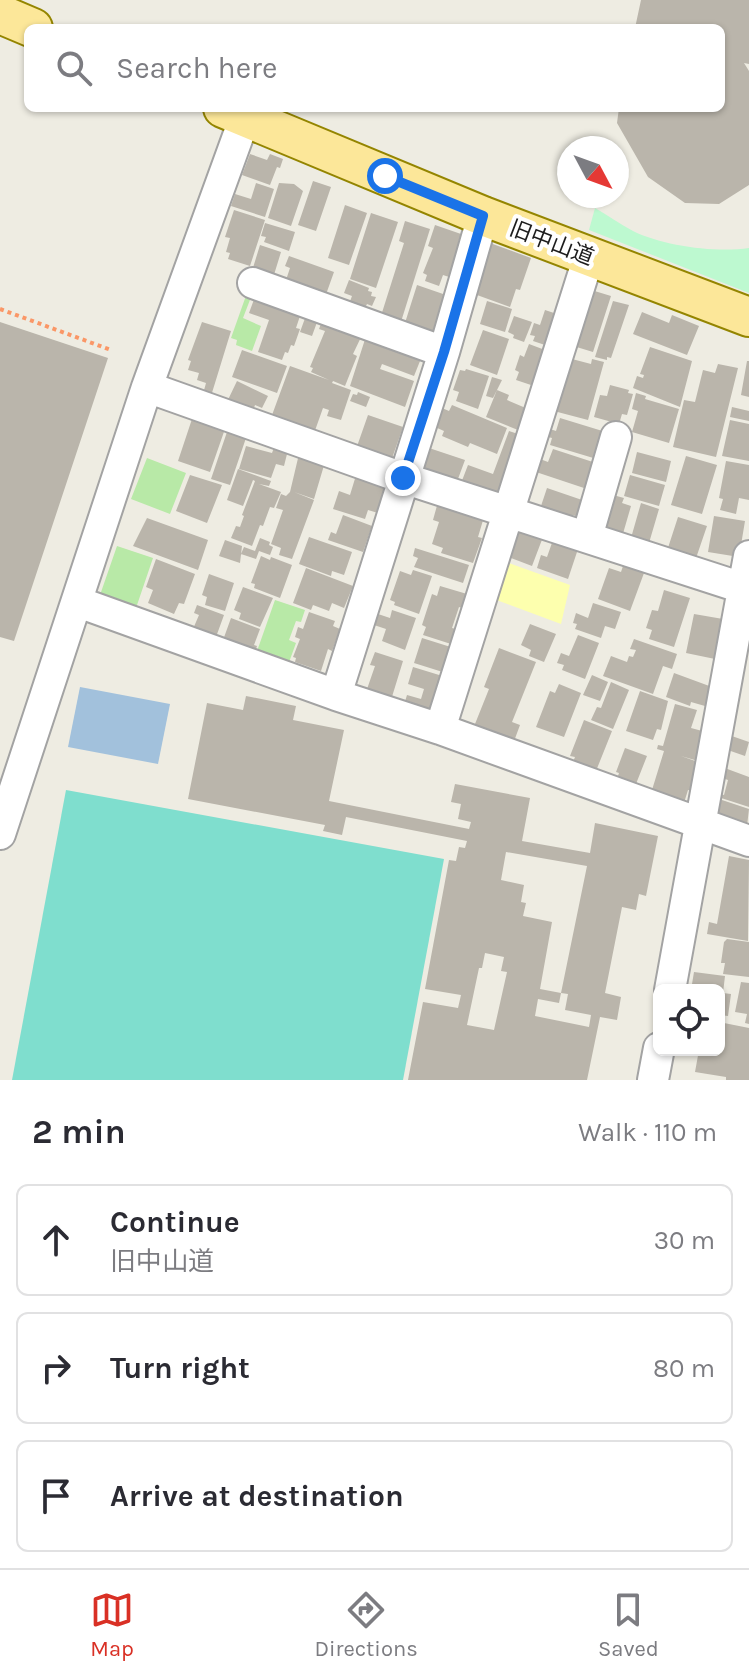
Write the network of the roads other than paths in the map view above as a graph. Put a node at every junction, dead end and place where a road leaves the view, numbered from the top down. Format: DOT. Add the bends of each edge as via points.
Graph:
graph roads {
  1 [pos="0,14"];
  2 [pos="24,24"];
  3 [pos="234,113"];
  4 [pos="483,216"];
  5 [pos="589,256"];
  6 [pos="253,283"];
  7 [pos="749,317"];
  8 [pos="444,352"];
  9 [pos="147,387"];
  10 [pos="616,437"];
  11 [pos="403,478"];
  12 [pos="509,514"];
  13 [pos="587,537"];
  14 [pos="749,556"];
  15 [pos="746,589"];
  16 [pos="78,602"];
  17 [pos="336,695"];
  18 [pos="440,729"];
  19 [pos="700,823"];
  20 [pos="0,834"];
  21 [pos="749,841"];
  22 [pos="671,984"];
  23 [pos="658,1056"];
  24 [pos="653,1080"];
  1 -- 2 [label="main road"];
  3 -- 4 [label="main road, 旧中山道"];
  3 -- 9 [label="street"];
  4 -- 5 [label="main road, 旧中山道"];
  4 -- 8 [label="street"];
  5 -- 7 [label="main road, 旧中山道"];
  5 -- 12 [label="street"];
  6 -- 8 [label="street"];
  8 -- 11 [label="street"];
  9 -- 11 [label="street"];
  9 -- 16 [label="street"];
  10 -- 13 [label="street"];
  11 -- 12 [label="street"];
  11 -- 17 [label="street"];
  12 -- 13 [label="street"];
  12 -- 18 [label="street"];
  13 -- 15 [label="street"];
  14 -- 15 [label="street"];
  15 -- 19 [label="street"];
  16 -- 17 [label="street"];
  16 -- 20 [label="street"];
  17 -- 18 [label="street"];
  18 -- 19 [label="street"];
  19 -- 21 [label="street"];
  19 -- 22 [label="street"];
  23 -- 24 [label="street"];
}
